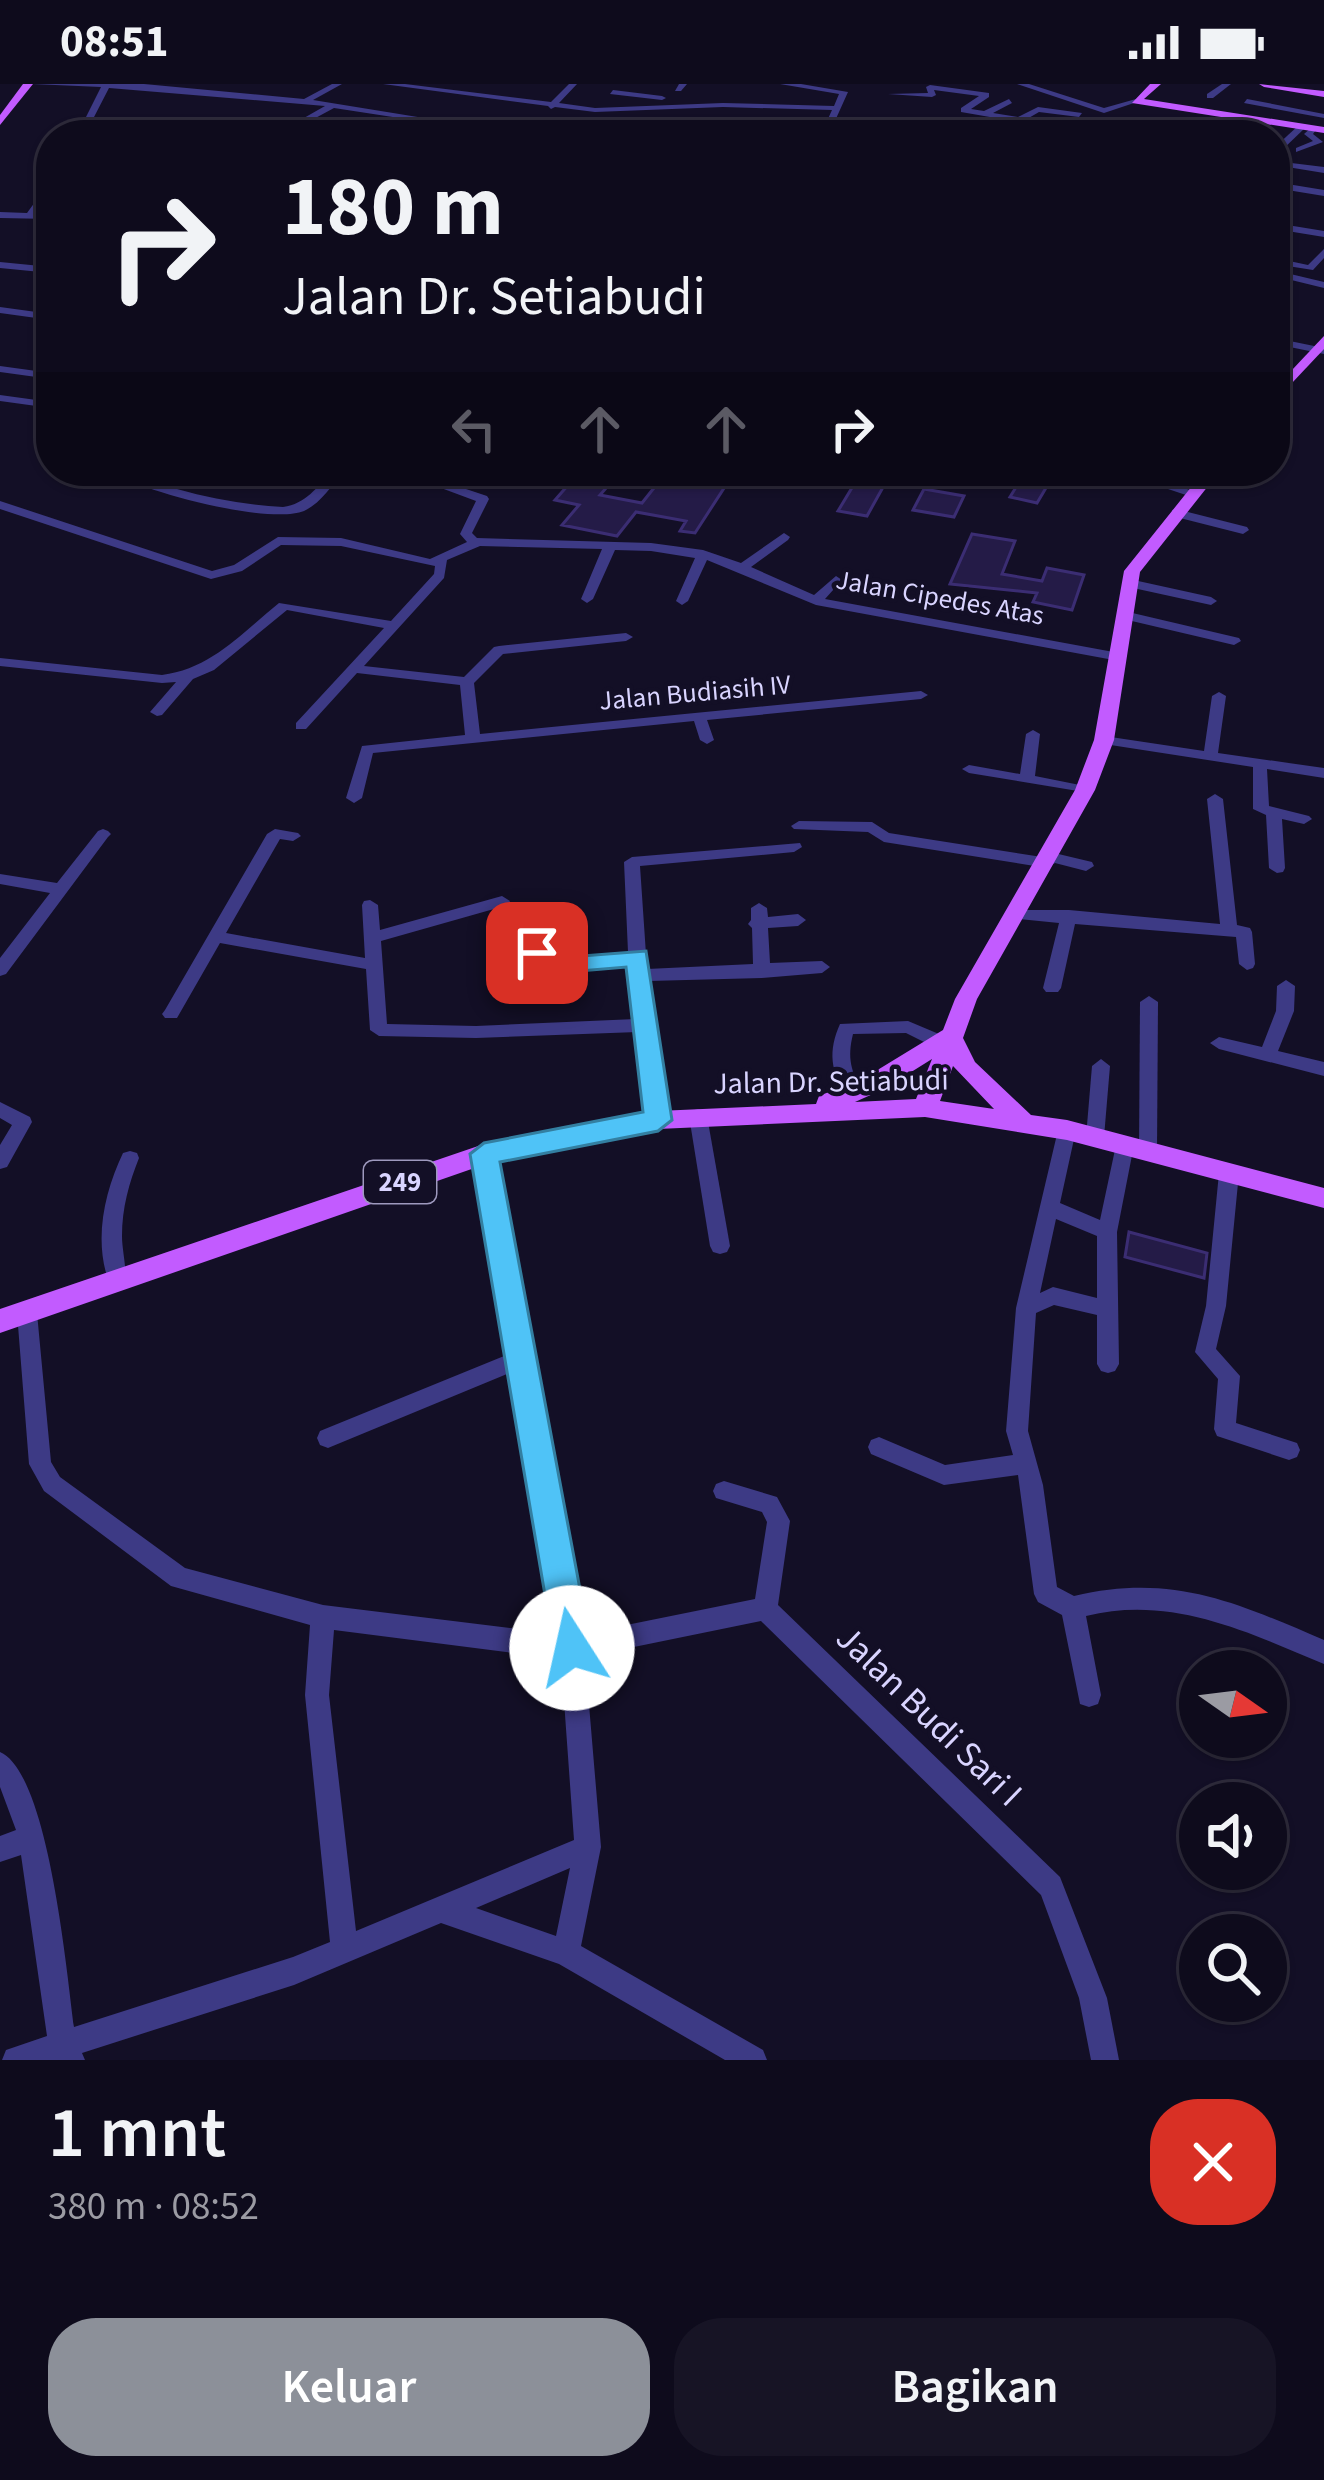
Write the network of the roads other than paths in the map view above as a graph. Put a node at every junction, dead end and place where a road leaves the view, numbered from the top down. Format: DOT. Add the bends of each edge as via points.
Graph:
graph roads {
  1 [pos="32,84"];
  2 [pos="107,84"];
  3 [pos="338,84"];
  4 [pos="387,84"];
  5 [pos="504,84"];
  6 [pos="573,84"];
  7 [pos="784,84"];
  8 [pos="1021,84"];
  9 [pos="1156,84"];
  10 [pos="1227,84"];
  11 [pos="1272,85"];
  12 [pos="423,87"];
  13 [pos="613,92"];
  14 [pos="892,94"];
  15 [pos="1324,94"];
  16 [pos="932,95"];
  17 [pos="1210,96"];
  18 [pos="0,98"];
  19 [pos="18,98"];
  20 [pos="488,99"];
  21 [pos="1247,100"];
  22 [pos="305,101"];
  23 [pos="1009,101"];
  24 [pos="1136,101"];
  25 [pos="972,105"];
  26 [pos="332,106"];
  27 [pos="551,106"];
  28 [pos="664,106"];
  29 [pos="838,108"];
  30 [pos="155,112"];
  31 [pos="913,114"];
  32 [pos="983,115"];
  33 [pos="1079,115"];
  34 [pos="1324,116"];
  35 [pos="90,120"];
  36 [pos="139,120"];
  37 [pos="306,120"];
  38 [pos="425,120"];
  39 [pos="832,120"];
  40 [pos="910,120"];
  41 [pos="1007,120"];
  42 [pos="1019,120"];
  43 [pos="1256,120"];
  44 [pos="0,122"];
  45 [pos="1313,129"];
  46 [pos="1299,149"];
  47 [pos="1290,165"];
  48 [pos="1324,170"];
  49 [pos="1290,187"];
  50 [pos="1324,193"];
  51 [pos="36,206"];
  52 [pos="0,215"];
  53 [pos="30,215"];
  54 [pos="36,215"];
  55 [pos="1290,228"];
  56 [pos="1324,234"];
  57 [pos="1324,252"];
  58 [pos="1290,264"];
  59 [pos="0,265"];
  60 [pos="36,269"];
  61 [pos="1290,277"];
  62 [pos="1324,285"];
  63 [pos="0,310"];
  64 [pos="36,314"];
  65 [pos="1290,343"];
  66 [pos="1320,346"];
  67 [pos="0,369"];
  68 [pos="36,374"];
  69 [pos="1290,378"];
  70 [pos="0,398"];
  71 [pos="36,403"];
  72 [pos="169,486"];
  73 [pos="321,486"];
  74 [pos="450,486"];
  75 [pos="1170,486"];
  76 [pos="1199,486"];
  77 [pos="1193,493"];
  78 [pos="0,506"];
  79 [pos="1177,513"];
  80 [pos="1243,530"];
  81 [pos="720,535"];
  82 [pos="784,537"];
  83 [pos="474,542"];
  84 [pos="611,544"];
  85 [pos="706,555"];
  86 [pos="442,562"];
  87 [pos="743,567"];
  88 [pos="836,580"];
  89 [pos="1129,583"];
  90 [pos="587,599"];
  91 [pos="682,601"];
  92 [pos="816,601"];
  93 [pos="1210,601"];
  94 [pos="1124,616"];
  95 [pos="392,625"];
  96 [pos="626,637"];
  97 [pos="1234,640"];
  98 [pos="1119,657"];
  99 [pos="7,663"];
  100 [pos="355,669"];
  101 [pos="188,676"];
  102 [pos="0,679"];
  103 [pos="467,682"];
  104 [pos="921,695"];
  105 [pos="1219,696"];
  106 [pos="157,712"];
  107 [pos="698,716"];
  108 [pos="301,726"];
  109 [pos="1033,734"];
  110 [pos="473,739"];
  111 [pos="707,740"];
  112 [pos="1104,740"];
  113 [pos="1210,756"];
  114 [pos="1260,764"];
  115 [pos="969,769"];
  116 [pos="1324,773"];
  117 [pos="1027,778"];
  118 [pos="1085,790"];
  119 [pos="354,798"];
  120 [pos="1215,799"];
  121 [pos="1274,815"];
  122 [pos="1304,819"];
  123 [pos="799,826"];
  124 [pos="104,834"];
  125 [pos="293,836"];
  126 [pos="794,847"];
  127 [pos="1048,860"];
  128 [pos="1087,866"];
  129 [pos="1277,868"];
  130 [pos="0,879"];
  131 [pos="60,889"];
  132 [pos="502,901"];
  133 [pos="370,905"];
  134 [pos="1019,914"];
  135 [pos="1070,916"];
  136 [pos="798,920"];
  137 [pos="1228,930"];
  138 [pos="218,937"];
  139 [pos="375,938"];
  140 [pos="537,953"];
  141 [pos="1247,964"];
  142 [pos="374,965"];
  143 [pos="638,966"];
  144 [pos="822,967"];
  145 [pos="0,970"];
  146 [pos="762,972"];
  147 [pos="1286,986"];
  148 [pos="1052,988"];
  149 [pos="1149,1002"];
  150 [pos="171,1014"];
  151 [pos="645,1025"];
  152 [pos="945,1039"];
  153 [pos="1219,1043"];
  154 [pos="1268,1054"];
  155 [pos="1101,1066"];
  156 [pos="1324,1069"];
  157 [pos="854,1092"];
  158 [pos="925,1108"];
  159 [pos="0,1109"];
  160 [pos="815,1109"];
  161 [pos="698,1117"];
  162 [pos="658,1120"];
  163 [pos="1024,1122"];
  164 [pos="1067,1130"];
  165 [pos="1095,1137"];
  166 [pos="1136,1148"];
  167 [pos="484,1154"];
  168 [pos="130,1157"];
  169 [pos="0,1162"];
  170 [pos="1229,1173"];
  171 [pos="1324,1198"];
  172 [pos="1052,1208"];
  173 [pos="1108,1232"];
  174 [pos="720,1246"];
  175 [pos="117,1280"];
  176 [pos="1026,1308"];
  177 [pos="1107,1309"];
  178 [pos="27,1312"];
  179 [pos="0,1322"];
  180 [pos="524,1358"];
  181 [pos="1108,1364"];
  182 [pos="328,1438"];
  183 [pos="879,1447"];
  184 [pos="1289,1450"];
  185 [pos="1025,1463"];
  186 [pos="724,1491"];
  187 [pos="1073,1608"];
  188 [pos="765,1609"];
  189 [pos="322,1617"];
  190 [pos="572,1648"];
  191 [pos="1324,1652"];
  192 [pos="1088,1696"];
  193 [pos="0,1765"];
  194 [pos="31,1838"];
  195 [pos="589,1847"];
  196 [pos="0,1849"];
  197 [pos="441,1909"];
  198 [pos="345,1950"];
  199 [pos="566,1953"];
  200 [pos="67,2051"];
  201 [pos="16,2060"];
  202 [pos="753,2060"];
  203 [pos="1105,2060"];
  1 -- 2 [label="street"];
  1 -- 19 [label="main road"];
  2 -- 22 [label="street"];
  2 -- 35 [label="street"];
  3 -- 22 [label="street"];
  4 -- 12 [label="street"];
  5 -- 20 [label="street"];
  6 -- 27 [label="street"];
  7 -- 29 [label="street" via="840,90"];
  8 -- 24 [label="street" via="1116,111"];
  9 -- 24 [label="main road"];
  10 -- 17 [label="street"];
  11 -- 15 [label="main road"];
  12 -- 20 [label="street"];
  13 -- 28 [label="street" via="668,98"];
  14 -- 16 [label="street"];
  16 -- 25 [label="street"];
  16 -- 25 [label="street" via="929,87 986,95"];
  18 -- 19 [label="street"];
  19 -- 44 [label="main road"];
  20 -- 27 [label="street"];
  21 -- 34 [label="street"];
  22 -- 26 [label="street"];
  23 -- 32 [label="street"];
  24 -- 43 [label="main road"];
  25 -- 32 [label="street" via="964,110"];
  26 -- 37 [label="street"];
  26 -- 38 [label="street"];
  27 -- 28 [label="street"];
  28 -- 29 [label="street"];
  29 -- 39 [label="street"];
  30 -- 36 [label="street"];
  31 -- 40 [label="street"];
  32 -- 41 [label="street"];
  33 -- 42 [label="street" via="1038,109"];
  45 -- 46 [label="street" via="1308,134 1319,142"];
  47 -- 48 [label="street"];
  49 -- 50 [label="street"];
  51 -- 53 [label="street"];
  52 -- 53 [label="street"];
  53 -- 54 [label="street"];
  55 -- 56 [label="street"];
  57 -- 58 [label="street" via="1312,268"];
  59 -- 60 [label="street"];
  61 -- 62 [label="street"];
  63 -- 64 [label="street"];
  65 -- 66 [label="street"];
  66 -- 69 [label="main road"];
  67 -- 68 [label="street"];
  70 -- 71 [label="street"];
  72 -- 73 [label="street" via="294,510"];
  74 -- 83 [label="street" via="483,500 466,534"];
  75 -- 77 [label="street"];
  76 -- 77 [label="main road"];
  77 -- 79 [label="main road"];
  78 -- 86 [label="street" via="212,575 278,541 341,542"];
  79 -- 80 [label="street"];
  79 -- 89 [label="main road"];
  81 -- 85 [label="street"];
  82 -- 87 [label="street"];
  83 -- 84 [label="street, Jalan Cipedes Atas"];
  83 -- 86 [label="street"];
  84 -- 85 [label="street, Jalan Cipedes Atas"];
  84 -- 90 [label="street"];
  85 -- 87 [label="street, Jalan Cipedes Atas"];
  85 -- 91 [label="street"];
  86 -- 95 [label="street" via="440,575"];
  87 -- 92 [label="street, Jalan Cipedes Atas"];
  88 -- 92 [label="street"];
  89 -- 93 [label="street"];
  89 -- 94 [label="main road"];
  92 -- 98 [label="street, Jalan Cipedes Atas"];
  94 -- 97 [label="street"];
  94 -- 98 [label="main road"];
  95 -- 100 [label="street"];
  95 -- 101 [label="street" via="284,606"];
  96 -- 103 [label="street" via="499,650"];
  98 -- 112 [label="main road"];
  99 -- 101 [label="street"];
  99 -- 102 [label="street"];
  100 -- 103 [label="street"];
  100 -- 108 [label="street"];
  101 -- 106 [label="street"];
  103 -- 110 [label="street"];
  104 -- 107 [label="street, Jalan Budiasih IV"];
  105 -- 113 [label="street"];
  107 -- 110 [label="street, Jalan Budiasih IV"];
  107 -- 111 [label="street"];
  109 -- 117 [label="street"];
  110 -- 119 [label="street, Jalan Budiasih IV" via="367,749"];
  112 -- 113 [label="street"];
  112 -- 118 [label="main road"];
  113 -- 114 [label="street"];
  114 -- 116 [label="street"];
  114 -- 121 [label="street" via="1260,807"];
  115 -- 117 [label="street"];
  117 -- 118 [label="street"];
  118 -- 127 [label="main road"];
  120 -- 137 [label="street"];
  121 -- 122 [label="street"];
  121 -- 129 [label="street"];
  123 -- 127 [label="street" via="872,827 884,837"];
  124 -- 131 [label="street"];
  125 -- 138 [label="street" via="275,834"];
  126 -- 143 [label="street" via="635,859"];
  127 -- 128 [label="street"];
  127 -- 134 [label="main road"];
  130 -- 131 [label="street"];
  131 -- 145 [label="street"];
  132 -- 139 [label="street"];
  133 -- 139 [label="street"];
  134 -- 135 [label="street"];
  134 -- 152 [label="main road"];
  135 -- 137 [label="street"];
  135 -- 148 [label="street"];
  136 -- 146 [label="street" via="757,916"];
  137 -- 141 [label="street" via="1244,932"];
  138 -- 142 [label="street"];
  138 -- 150 [label="street"];
  139 -- 142 [label="street"];
  140 -- 143 [label="street" via="556,967"];
  142 -- 151 [label="street" via="376,1025 394,1034"];
  143 -- 146 [label="street"];
  143 -- 151 [label="street"];
  144 -- 146 [label="street"];
  147 -- 154 [label="street"];
  149 -- 166 [label="street"];
  151 -- 162 [label="street"];
  152 -- 157 [label="main road"];
  152 -- 157 [label="street" via="908,1028 846,1028 839,1059"];
  152 -- 158 [label="main road"];
  152 -- 163 [label="main road"];
  153 -- 154 [label="street"];
  154 -- 156 [label="street"];
  155 -- 165 [label="street"];
  157 -- 160 [label="main road"];
  158 -- 160 [label="main road, Jalan Dr. Setiabudi / 249"];
  158 -- 163 [label="main road, Jalan Dr. Setiabudi / 249"];
  159 -- 169 [label="street" via="22,1122"];
  160 -- 161 [label="main road, Jalan Dr. Setiabudi / 249"];
  161 -- 162 [label="main road, Jalan Dr. Setiabudi / 249"];
  161 -- 174 [label="street"];
  162 -- 167 [label="main road, Jalan Dr. Setiabudi / 249"];
  163 -- 164 [label="main road, Jalan Dr. Setiabudi / 249"];
  164 -- 165 [label="main road, Jalan Dr. Setiabudi / 249"];
  164 -- 172 [label="street"];
  165 -- 166 [label="main road, Jalan Dr. Setiabudi / 249"];
  166 -- 170 [label="main road, Jalan Dr. Setiabudi / 249"];
  166 -- 173 [label="street"];
  167 -- 175 [label="main road, Jalan Dr. Setiabudi / 249"];
  167 -- 180 [label="street"];
  168 -- 175 [label="street" via="112,1205"];
  170 -- 171 [label="main road, Jalan Dr. Setiabudi / 249"];
  170 -- 184 [label="street" via="1205,1352 1228,1376 1225,1429"];
  172 -- 173 [label="street"];
  172 -- 176 [label="street"];
  173 -- 177 [label="street"];
  175 -- 178 [label="main road, Jalan Dr. Setiabudi / 249"];
  176 -- 177 [label="street" via="1053,1296"];
  176 -- 185 [label="street" via="1017,1431"];
  177 -- 181 [label="street"];
  178 -- 179 [label="main road, Jalan Dr. Setiabudi / 249"];
  178 -- 189 [label="street" via="40,1464 52,1484 179,1578"];
  180 -- 182 [label="street"];
  180 -- 190 [label="street"];
  183 -- 185 [label="street" via="944,1475"];
  185 -- 187 [label="street" via="1043,1586"];
  186 -- 188 [label="street" via="769,1504 779,1520"];
  187 -- 191 [label="street" via="1113,1595 1186,1600"];
  187 -- 192 [label="street"];
  188 -- 190 [label="street"];
  188 -- 203 [label="street, Jalan Budi Sari I" via="1051,1886 1093,1998"];
  189 -- 190 [label="street"];
  189 -- 198 [label="street" via="316,1695"];
  190 -- 195 [label="street"];
  193 -- 194 [label="street" via="15,1779"];
  194 -- 196 [label="street"];
  194 -- 200 [label="street"];
  195 -- 197 [label="street"];
  195 -- 199 [label="street"];
  197 -- 198 [label="street"];
  197 -- 199 [label="street"];
  198 -- 200 [label="street"];
  199 -- 202 [label="street"];
  200 -- 201 [label="street"];
}
